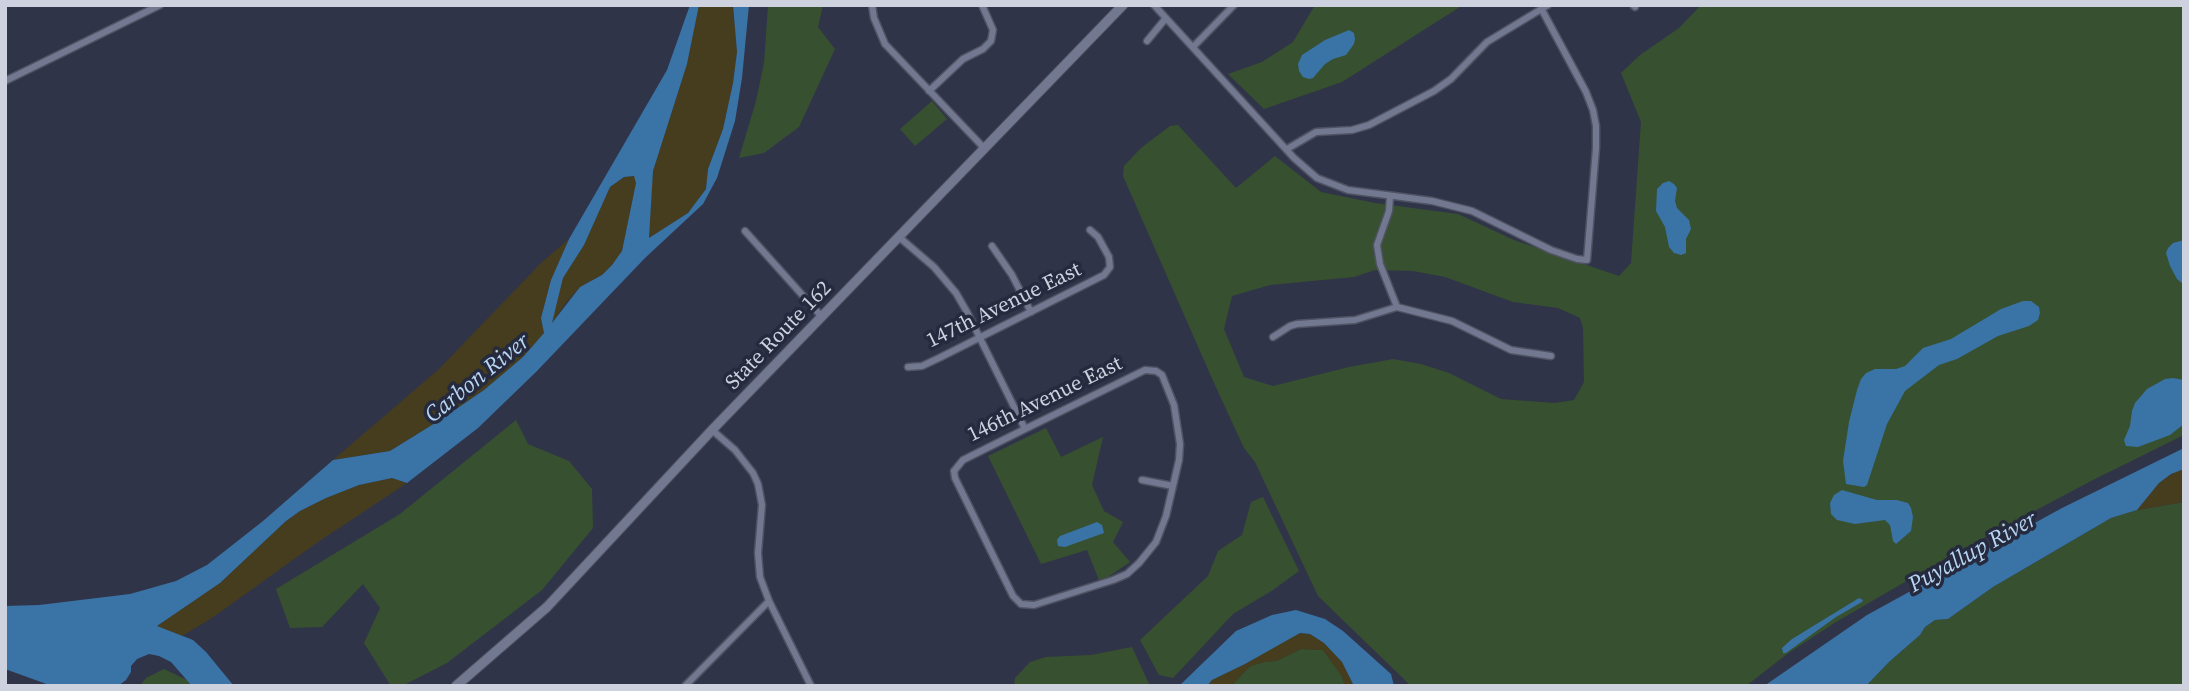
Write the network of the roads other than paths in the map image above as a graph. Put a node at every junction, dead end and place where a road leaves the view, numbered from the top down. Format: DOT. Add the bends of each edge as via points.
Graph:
graph roads {
  1 [pos="160,5"];
  2 [pos="982,5"];
  3 [pos="1123,5"];
  4 [pos="1154,5"];
  5 [pos="1234,5"];
  6 [pos="872,7"];
  7 [pos="1545,8"];
  8 [pos="1166,18"];
  9 [pos="1147,41"];
  10 [pos="1193,47"];
  11 [pos="5,81"];
  12 [pos="929,91"];
  13 [pos="984,148"];
  14 [pos="1287,149"];
  15 [pos="1390,197"];
  16 [pos="1090,230"];
  17 [pos="745,231"];
  18 [pos="899,237"];
  19 [pos="992,246"];
  20 [pos="1397,307"];
  21 [pos="1031,312"];
  22 [pos="822,317"];
  23 [pos="979,337"];
  24 [pos="1273,337"];
  25 [pos="1551,356"];
  26 [pos="1160,361"];
  27 [pos="908,367"];
  28 [pos="1156,370"];
  29 [pos="1025,429"];
  30 [pos="712,430"];
  31 [pos="946,467"];
  32 [pos="954,471"];
  33 [pos="1142,480"];
  34 [pos="1173,486"];
  35 [pos="769,601"];
  36 [pos="456,686"];
  37 [pos="685,686"];
  38 [pos="811,686"];
  1 -- 11 [label="street"];
  2 -- 12 [label="street" via="993,30 991,41 963,59"];
  3 -- 13 [label="main road, State Route 162"];
  4 -- 8 [label="street"];
  5 -- 10 [label="street"];
  6 -- 12 [label="street" via="885,44"];
  7 -- 14 [label="street" via="1487,41 1434,91 1369,125 1352,131 1316,132"];
  7 -- 15 [label="street" via="1586,92 1596,126 1587,260 1558,253 1472,211"];
  8 -- 9 [label="street"];
  8 -- 10 [label="street"];
  10 -- 14 [label="street"];
  12 -- 13 [label="street"];
  13 -- 18 [label="main road, State Route 162"];
  14 -- 15 [label="street" via="1312,175 1335,187"];
  15 -- 20 [label="street" via="1377,245"];
  16 -- 21 [label="street, 147th Avenue East" via="1110,267 1104,275"];
  17 -- 22 [label="street"];
  18 -- 22 [label="main road, State Route 162"];
  18 -- 23 [label="street" via="949,284"];
  19 -- 21 [label="street"];
  20 -- 24 [label="street" via="1355,320 1297,324"];
  20 -- 25 [label="street" via="1452,321 1511,350"];
  21 -- 23 [label="street, 147th Avenue East"];
  22 -- 30 [label="main road, State Route 162"];
  23 -- 27 [label="street, 147th Avenue East" via="922,366"];
  23 -- 29 [label="street"];
  26 -- 28 [label="street"];
  28 -- 29 [label="street, 146th Avenue East" via="1144,370"];
  28 -- 34 [label="street" via="1172,397 1179,430"];
  29 -- 32 [label="street, 146th Avenue East" via="963,460"];
  30 -- 35 [label="street" via="735,450 758,484 762,505 758,565"];
  30 -- 36 [label="main road, State Route 162" via="547,607"];
  31 -- 32 [label="street"];
  32 -- 34 [label="street" via="1020,608 1127,573 1151,550"];
  33 -- 34 [label="street"];
  35 -- 37 [label="street"];
  35 -- 38 [label="street"];
}
